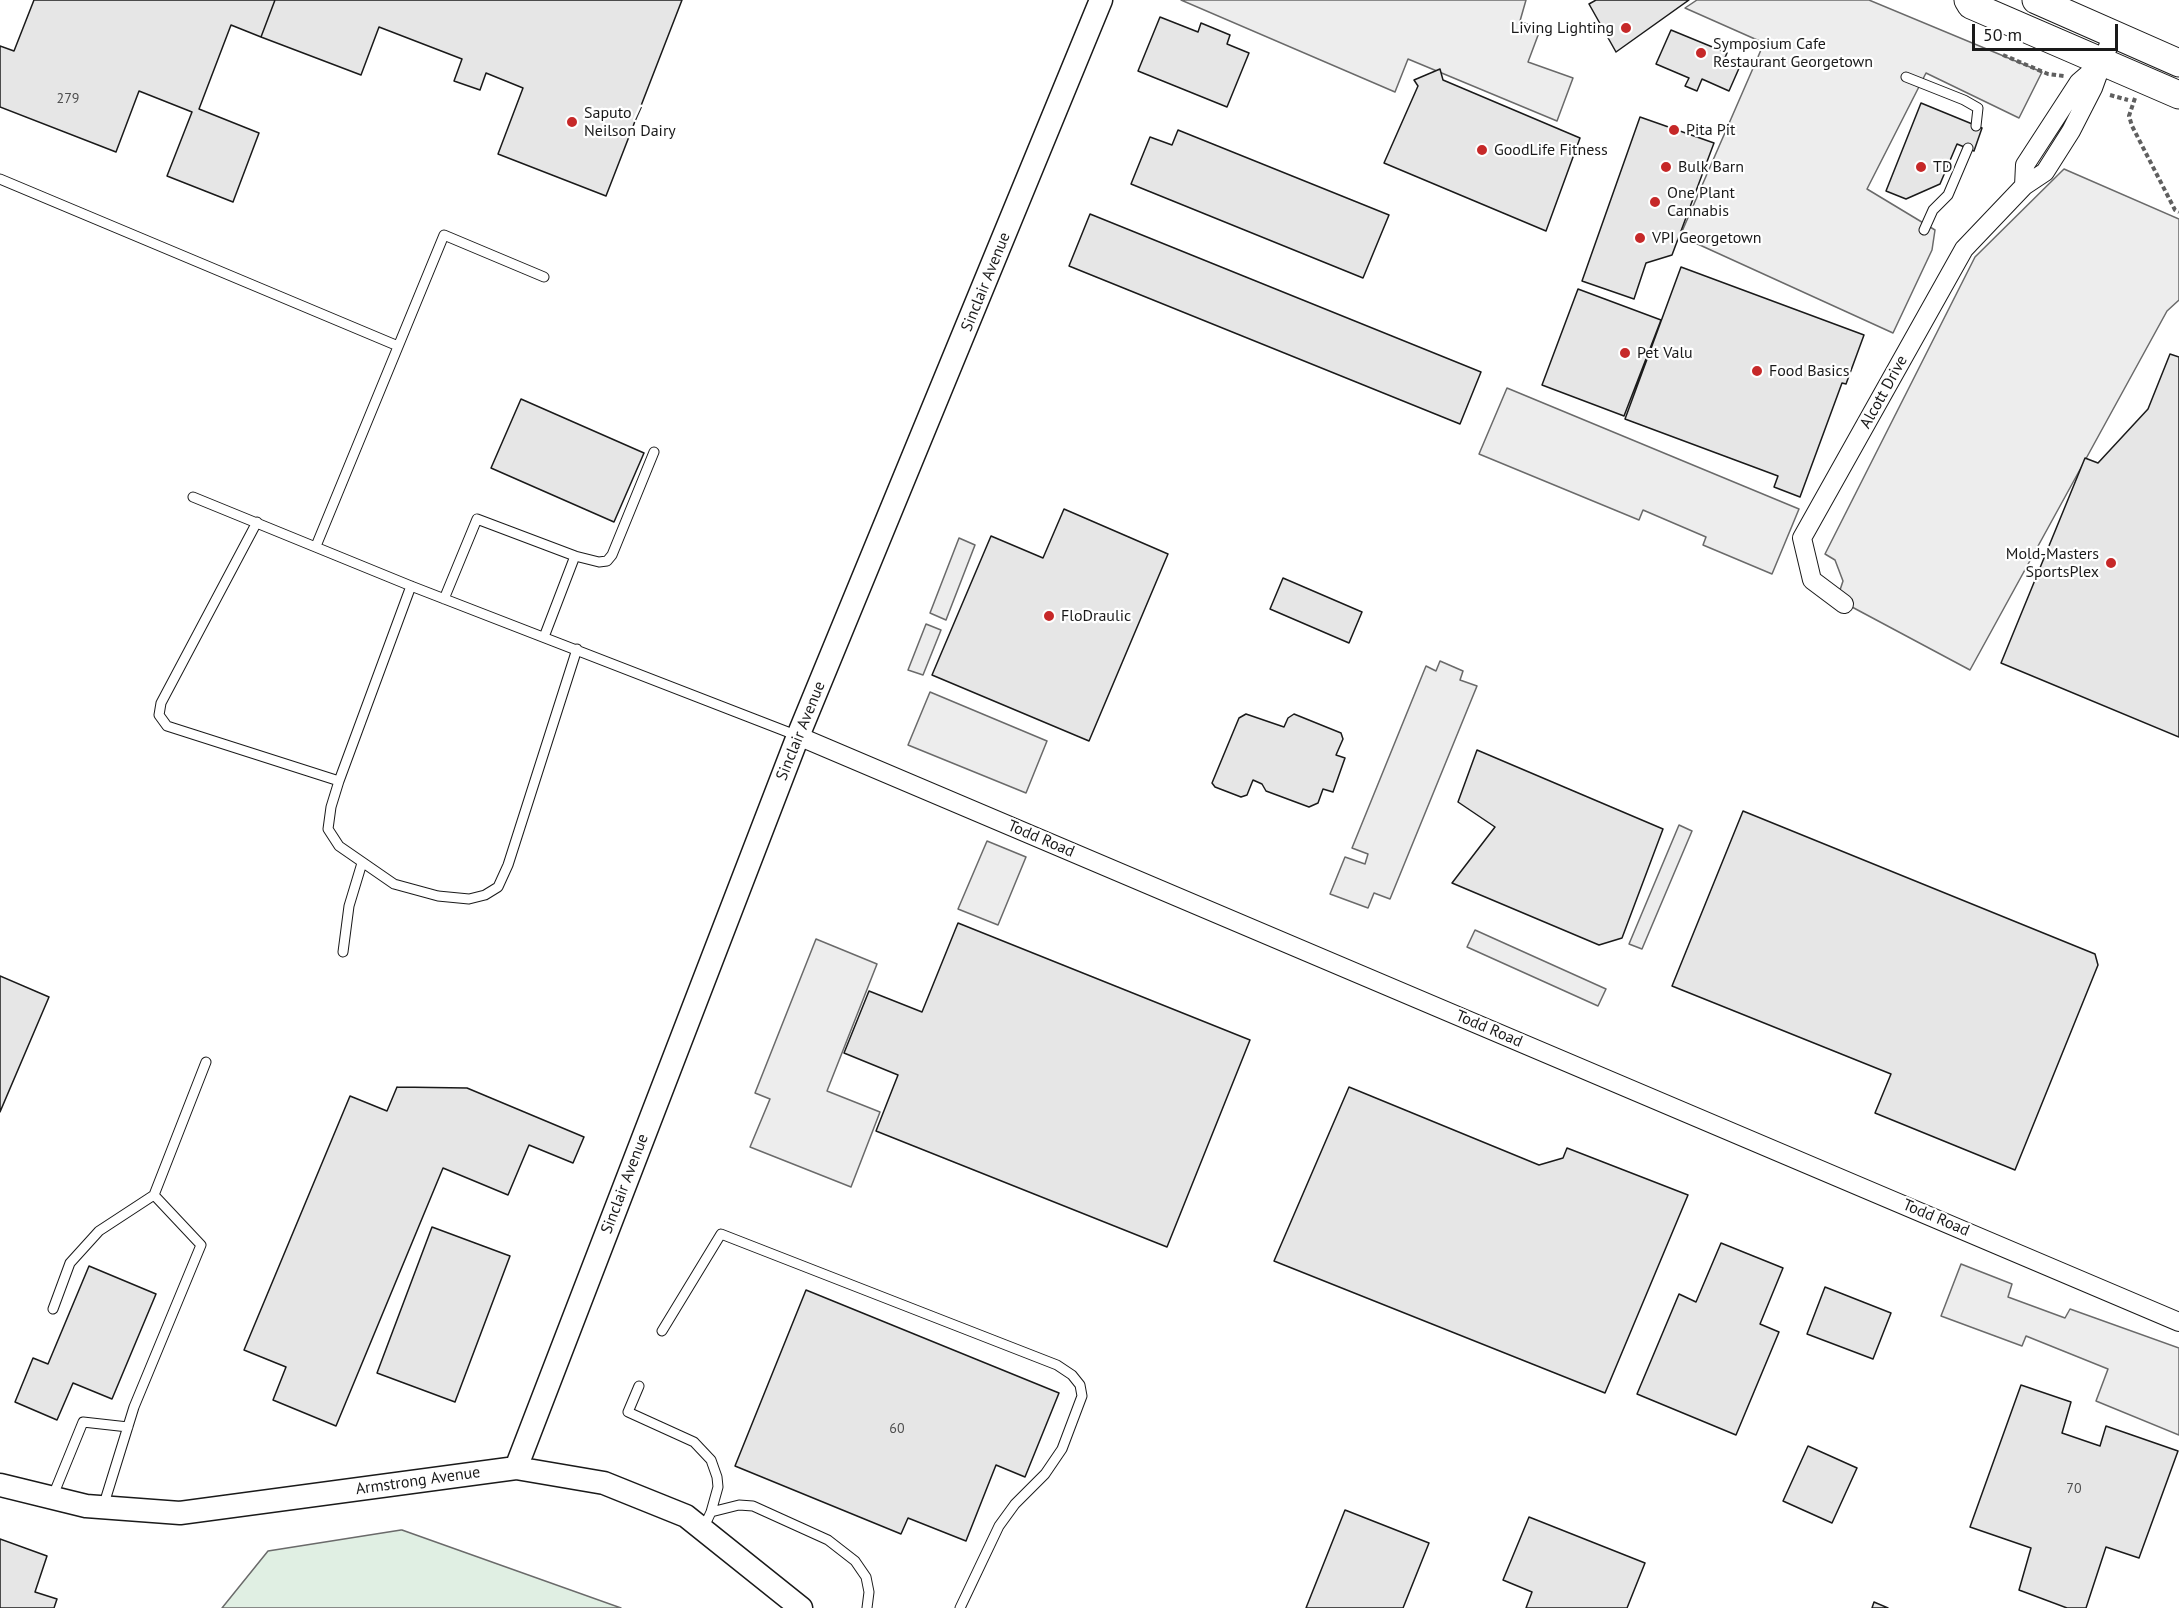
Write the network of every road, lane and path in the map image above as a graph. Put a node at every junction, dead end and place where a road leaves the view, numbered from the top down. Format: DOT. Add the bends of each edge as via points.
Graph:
graph roads {
  1 [pos="1101,0"];
  2 [pos="1968,0"];
  3 [pos="2036,0"];
  4 [pos="2113,33"];
  5 [pos="2003,54"];
  6 [pos="2102,62"];
  7 [pos="2179,63"];
  8 [pos="1906,77"];
  9 [pos="2086,85"];
  10 [pos="2136,90"];
  11 [pos="2179,95"];
  12 [pos="1976,126"];
  13 [pos="1968,148"];
  14 [pos="0,179"];
  15 [pos="2179,212"];
  16 [pos="1924,230"];
  17 [pos="544,277"];
  18 [pos="398,345"];
  19 [pos="654,452"];
  20 [pos="193,496"];
  21 [pos="257,522"];
  22 [pos="316,546"];
  23 [pos="575,556"];
  24 [pos="411,586"];
  25 [pos="444,599"];
  26 [pos="1844,604"];
  27 [pos="544,637"];
  28 [pos="577,649"];
  29 [pos="798,736"];
  30 [pos="339,781"];
  31 [pos="362,863"];
  32 [pos="343,952"];
  33 [pos="206,1062"];
  34 [pos="154,1195"];
  35 [pos="53,1309"];
  36 [pos="2179,1322"];
  37 [pos="662,1331"];
  38 [pos="639,1386"];
  39 [pos="128,1427"];
  40 [pos="516,1468"];
  41 [pos="0,1485"];
  42 [pos="52,1498"];
  43 [pos="103,1507"];
  44 [pos="707,1521"];
  45 [pos="801,1608"];
  46 [pos="867,1608"];
  47 [pos="960,1608"];
  1 -- 29 [label="street, Sinclair Avenue"];
  2 -- 6 [label="main road" via="1971,5"];
  3 -- 4 [label="main road"];
  4 -- 6 [label="street, Alcott Drive"];
  4 -- 7 [label="main road"];
  5 -- 9 [label="path"];
  6 -- 9 [label="street, Alcott Drive"];
  6 -- 10 [label="main road"];
  8 -- 12 [label="lane" via="1978,108"];
  9 -- 10 [label="path" via="2120,99"];
  9 -- 26 [label="street, Alcott Drive" via="2071,131 2045,172 2024,186 1964,249 1803,538 1812,580"];
  10 -- 11 [label="main road"];
  10 -- 15 [label="path" via="2129,116 2132,126"];
  13 -- 16 [label="lane" via="1948,195 1933,210"];
  14 -- 18 [label="lane"];
  17 -- 18 [label="lane" via="444,235"];
  18 -- 22 [label="lane"];
  19 -- 23 [label="lane" via="612,555 599,562"];
  20 -- 21 [label="lane"];
  21 -- 22 [label="lane"];
  21 -- 30 [label="lane" via="161,703 159,716 167,726"];
  22 -- 24 [label="lane"];
  23 -- 25 [label="lane" via="477,519"];
  23 -- 27 [label="lane"];
  24 -- 25 [label="lane"];
  24 -- 30 [label="lane"];
  25 -- 27 [label="lane"];
  27 -- 28 [label="lane"];
  28 -- 29 [label="lane"];
  28 -- 31 [label="lane" via="498,887 485,896 469,899 438,896 394,884"];
  29 -- 36 [label="street, Todd Road"];
  29 -- 40 [label="street, Sinclair Avenue"];
  30 -- 31 [label="lane" via="328,829 339,846"];
  31 -- 32 [label="lane" via="349,906"];
  33 -- 34 [label="lane"];
  34 -- 35 [label="lane" via="99,1231 70,1263"];
  34 -- 39 [label="lane" via="201,1245"];
  37 -- 47 [label="lane" via="721,1234 1057,1365 1072,1375 1082,1396 1062,1449 999,1526"];
  38 -- 44 [label="lane" via="628,1412 694,1442 711,1460 718,1487"];
  39 -- 42 [label="lane" via="83,1422"];
  39 -- 43 [label="lane"];
  40 -- 43 [label="street, Armstrong Avenue" via="180,1513"];
  40 -- 44 [label="street, Armstrong Avenue" via="604,1484"];
  41 -- 42 [label="street, Armstrong Avenue"];
  42 -- 43 [label="street, Armstrong Avenue"];
  44 -- 45 [label="street, Armstrong Avenue"];
  44 -- 46 [label="lane" via="739,1505 753,1506 828,1540 855,1561 866,1577"];
}
